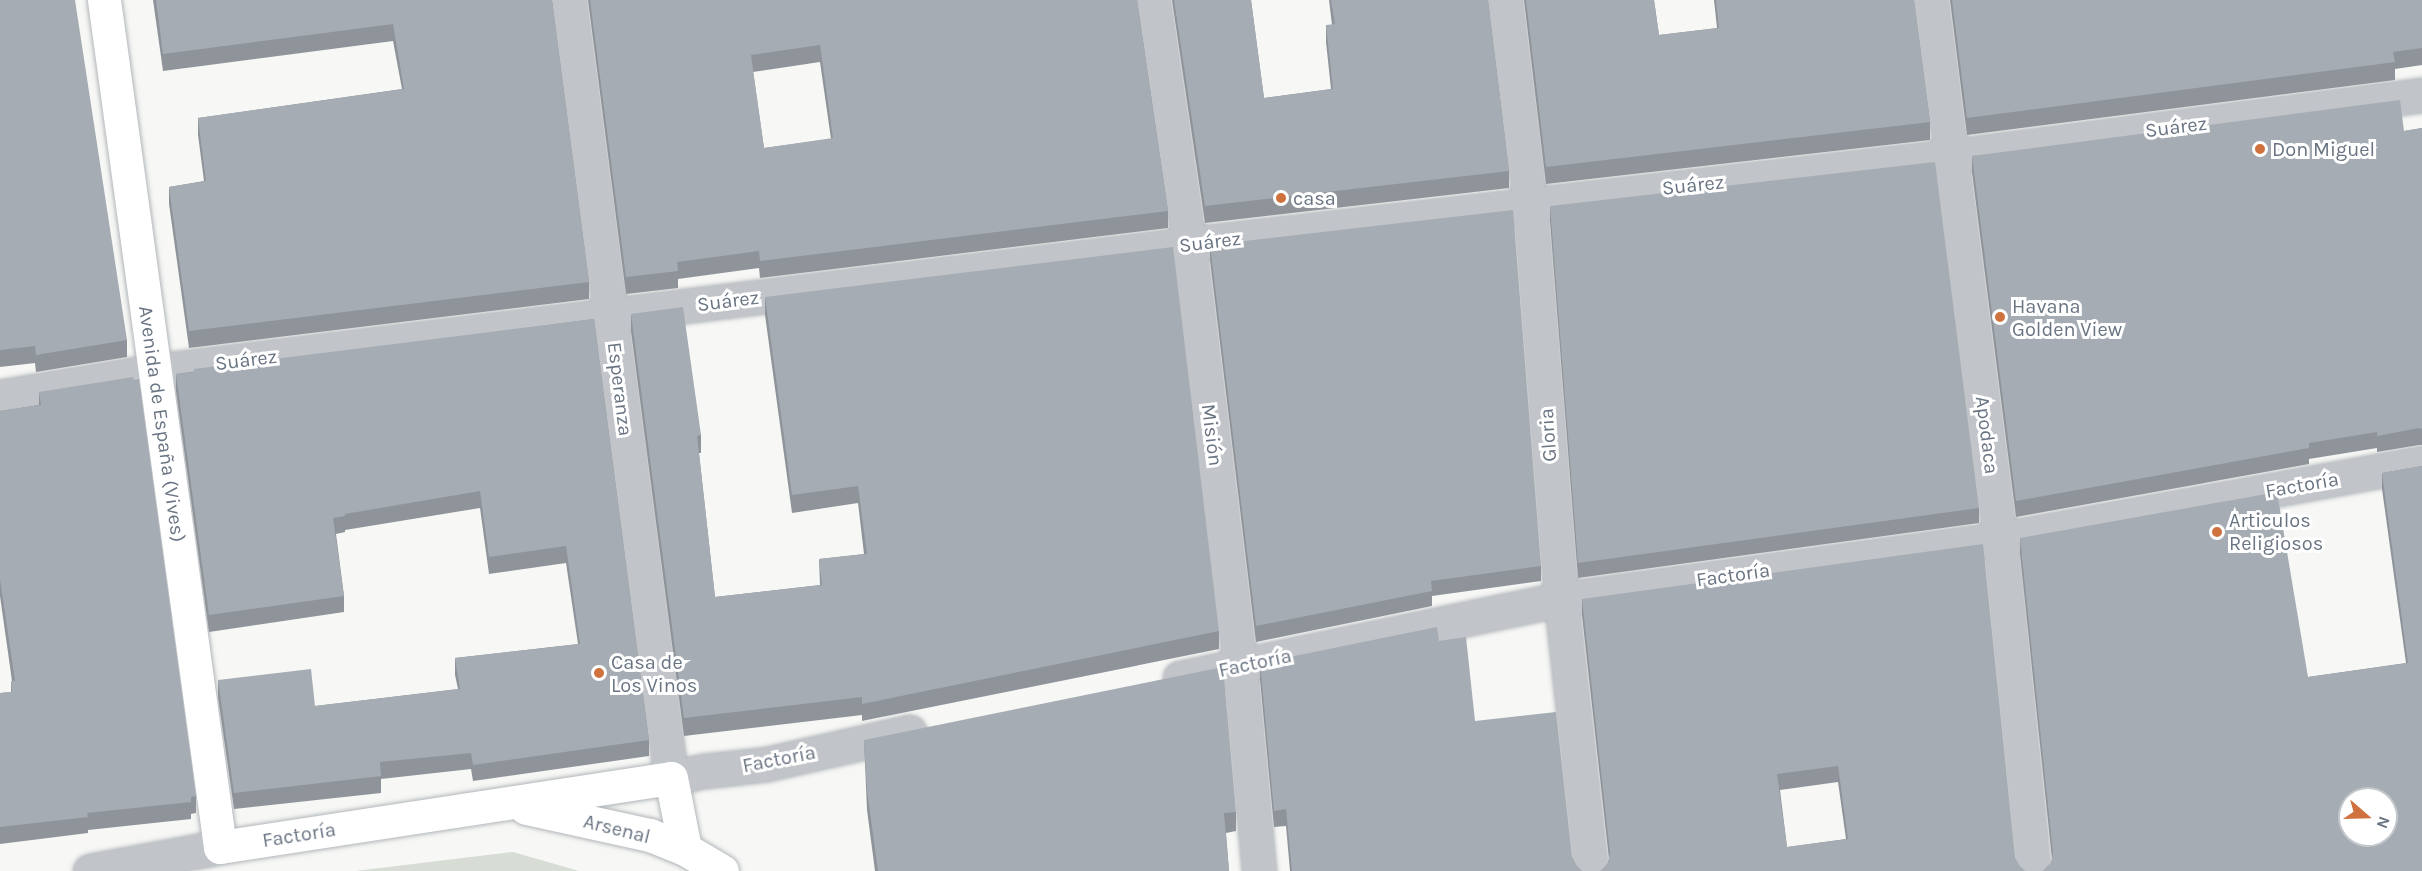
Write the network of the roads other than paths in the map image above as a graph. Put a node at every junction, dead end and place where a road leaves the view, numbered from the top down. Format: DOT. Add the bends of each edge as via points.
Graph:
graph roads {
  1 [pos="104,0"];
  2 [pos="570,0"];
  3 [pos="1153,0"];
  4 [pos="1505,0"];
  5 [pos="1931,0"];
  6 [pos="2422,95"];
  7 [pos="1952,156"];
  8 [pos="1530,204"];
  9 [pos="1189,244"];
  10 [pos="610,315"];
  11 [pos="154,371"];
  12 [pos="0,397"];
  13 [pos="2422,463"];
  14 [pos="2000,539"];
  15 [pos="1561,599"];
  16 [pos="1240,666"];
  17 [pos="1149,684"];
  18 [pos="942,725"];
  19 [pos="671,778"];
  20 [pos="505,804"];
  21 [pos="220,848"];
  22 [pos="686,849"];
  23 [pos="90,871"];
  24 [pos="722,871"];
  25 [pos="1260,871"];
  26 [pos="1591,871"];
  27 [pos="2034,871"];
  1 -- 11 [label="street, Avenida de España (Vives)"];
  2 -- 10 [label="street, Esperanza"];
  3 -- 9 [label="street, Misión"];
  4 -- 8 [label="street, Gloria"];
  5 -- 7 [label="street, Apodaca"];
  6 -- 7 [label="street, Suárez"];
  7 -- 8 [label="street, Suárez"];
  7 -- 14 [label="street, Apodaca"];
  8 -- 9 [label="street, Suárez"];
  8 -- 15 [label="street, Gloria"];
  9 -- 10 [label="street, Suárez"];
  9 -- 16 [label="street, Misión"];
  10 -- 11 [label="street, Suárez"];
  10 -- 19 [label="street, Esperanza"];
  11 -- 12 [label="street, Suárez"];
  11 -- 21 [label="street, Avenida de España (Vives)"];
  13 -- 14 [label="street, Factoría"];
  14 -- 15 [label="street, Factoría"];
  14 -- 27 [label="street, Apodaca"];
  15 -- 16 [label="street, Factoría"];
  15 -- 26 [label="street, Gloria"];
  16 -- 17 [label="street, Factoría"];
  16 -- 25 [label="street, Misión"];
  18 -- 19 [label="street, Factoría" via="767,764"];
  19 -- 20 [label="street, Factoría"];
  19 -- 22 [label="street"];
  20 -- 21 [label="street, Factoría"];
  20 -- 22 [label="street, Arsenal" via="650,835"];
  21 -- 23 [label="street, Factoría"];
  22 -- 24 [label="street, Arsenal"];
}
